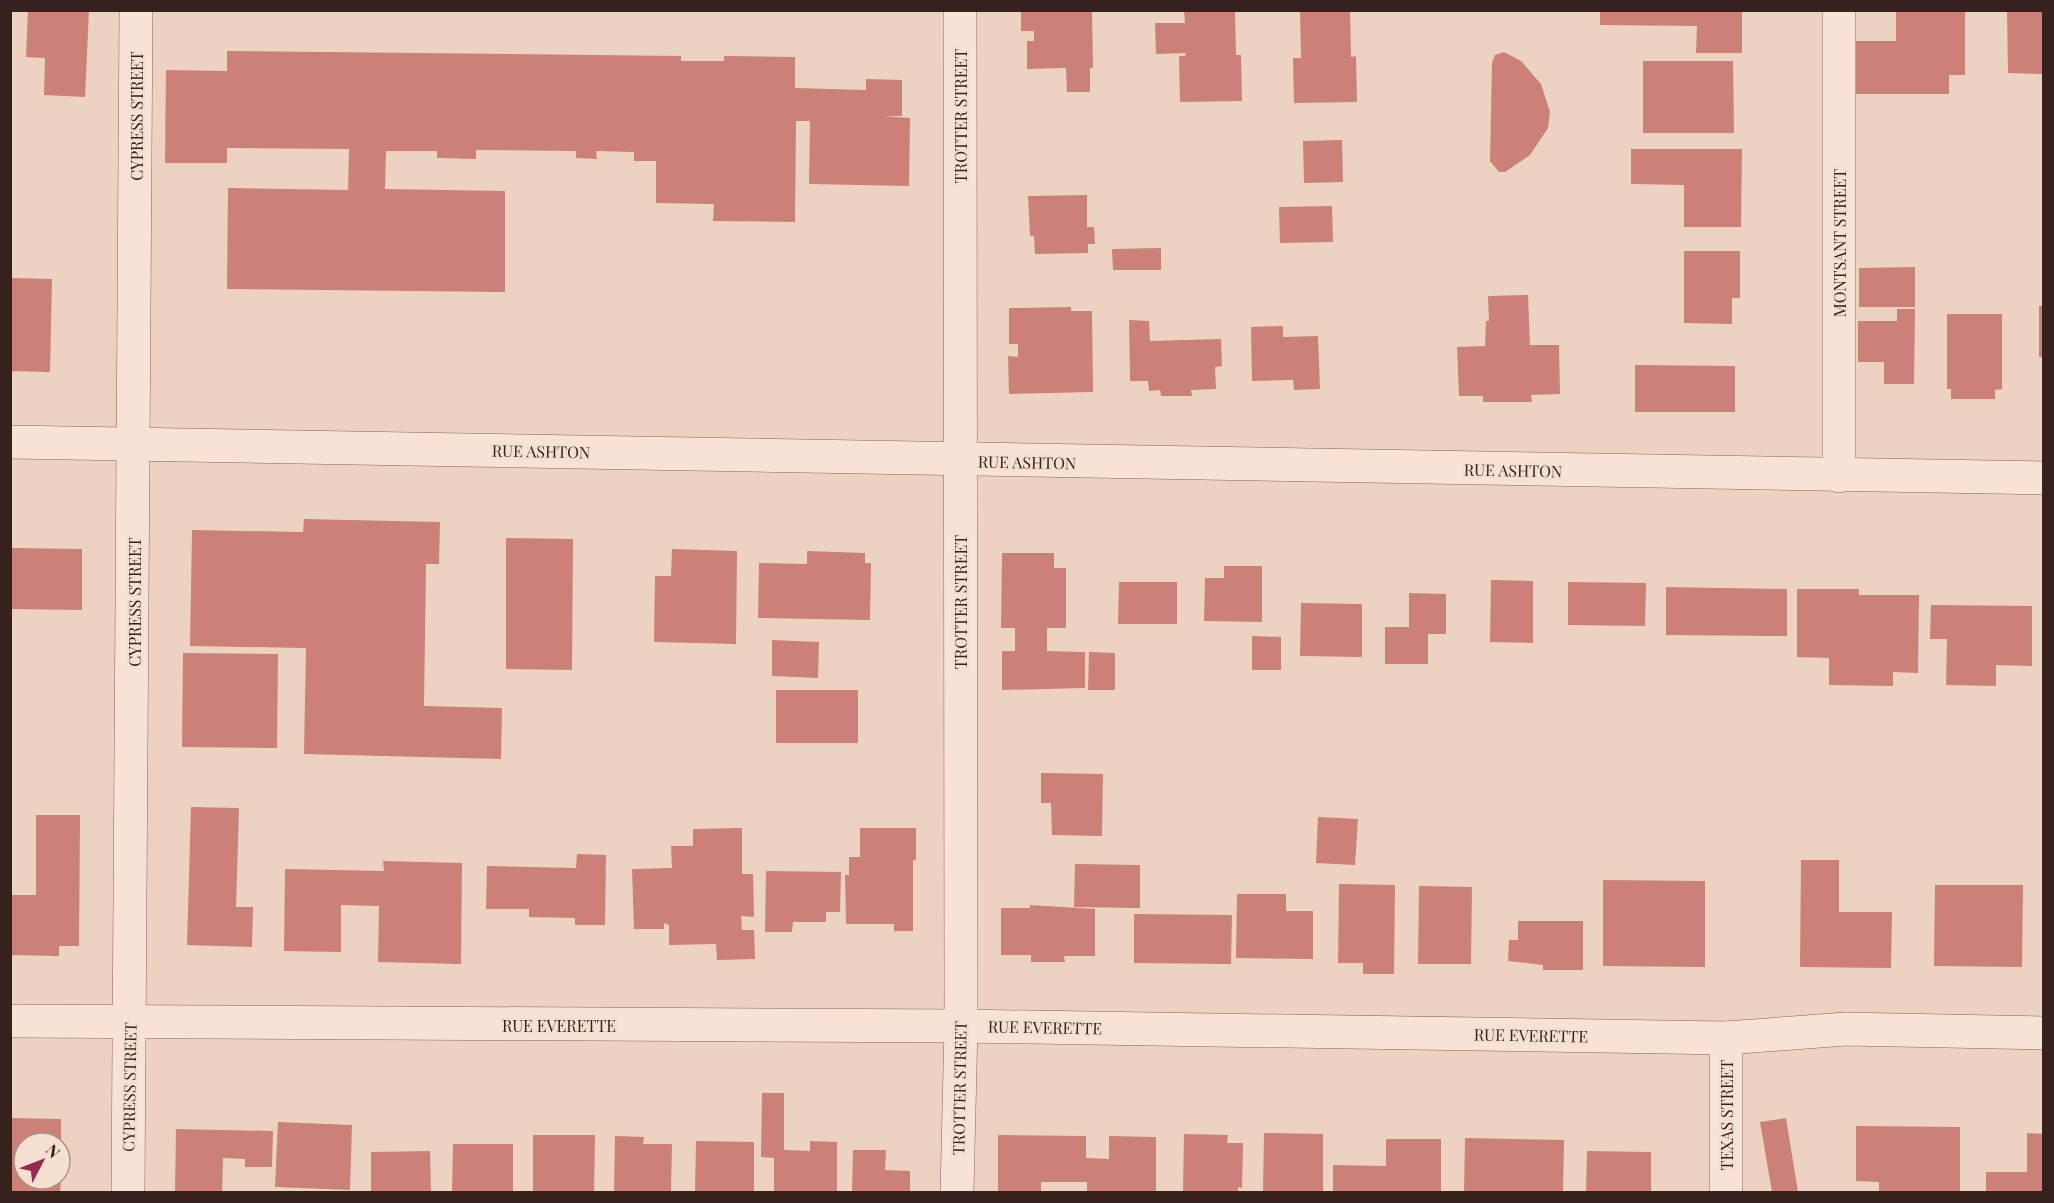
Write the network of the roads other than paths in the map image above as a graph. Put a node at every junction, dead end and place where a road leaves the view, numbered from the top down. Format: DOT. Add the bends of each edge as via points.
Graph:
graph roads {
  1 [pos="136,10"];
  2 [pos="960,10"];
  3 [pos="1839,10"];
  4 [pos="10,442"];
  5 [pos="135,443"];
  6 [pos="959,460"];
  7 [pos="1839,476"];
  8 [pos="2043,478"];
  9 [pos="10,1022"];
  10 [pos="130,1023"];
  11 [pos="961,1026"];
  12 [pos="2043,1033"];
  13 [pos="1726,1038"];
  14 [pos="128,1192"];
  15 [pos="957,1192"];
  16 [pos="1726,1192"];
  1 -- 5 [label="street, CYPRESS STREET"];
  2 -- 6 [label="street, TROTTER STREET"];
  3 -- 7 [label="street, MONTSANT STREET"];
  4 -- 5 [label="street, RUE ASHTON"];
  5 -- 6 [label="street, RUE ASHTON"];
  5 -- 10 [label="street, CYPRESS STREET"];
  6 -- 7 [label="street, RUE ASHTON"];
  6 -- 11 [label="street, TROTTER STREET"];
  7 -- 8 [label="street, RUE ASHTON"];
  9 -- 10 [label="street, RUE EVERETTE"];
  10 -- 11 [label="street, RUE EVERETTE"];
  10 -- 14 [label="street, CYPRESS STREET"];
  11 -- 13 [label="street, RUE EVERETTE"];
  11 -- 15 [label="street, TROTTER STREET"];
  12 -- 13 [label="street, RUE EVERETTE" via="1846,1029"];
  13 -- 16 [label="street, TEXAS STREET"];
}
